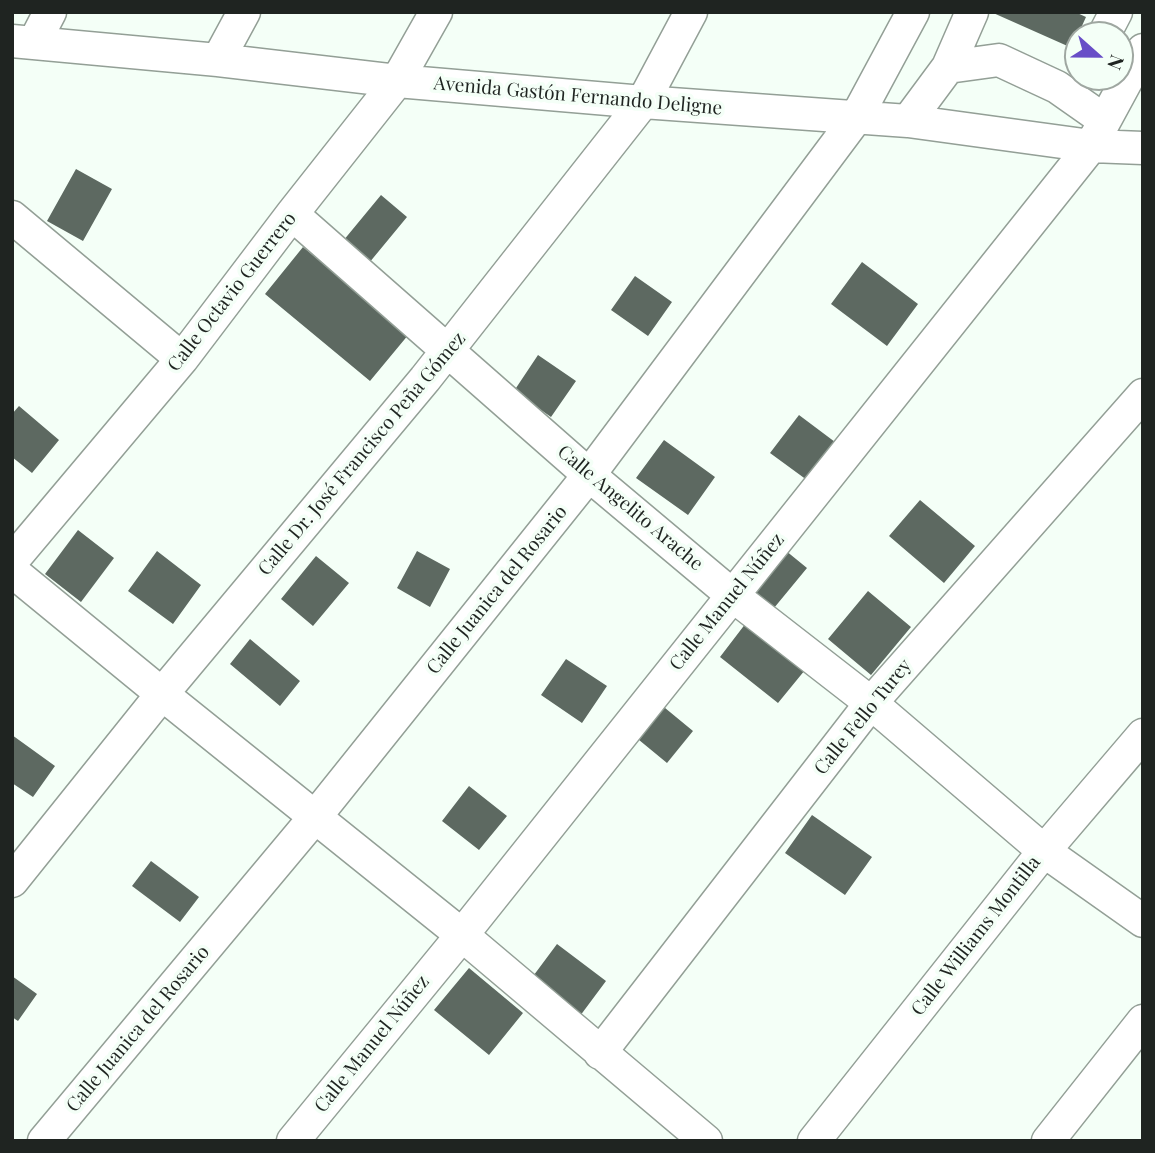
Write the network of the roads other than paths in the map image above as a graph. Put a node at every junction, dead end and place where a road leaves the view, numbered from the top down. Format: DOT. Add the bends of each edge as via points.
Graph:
graph roads {
  1 [pos="50,12"];
  2 [pos="244,12"];
  3 [pos="436,12"];
  4 [pos="691,12"];
  5 [pos="913,12"];
  6 [pos="972,12"];
  7 [pos="1128,12"];
  8 [pos="1143,19"];
  9 [pos="23,42"];
  10 [pos="1143,50"];
  11 [pos="218,60"];
  12 [pos="948,66"];
  13 [pos="397,81"];
  14 [pos="1064,87"];
  15 [pos="1079,91"];
  16 [pos="643,102"];
  17 [pos="856,118"];
  18 [pos="908,121"];
  19 [pos="1098,133"];
  20 [pos="1143,148"];
  21 [pos="292,214"];
  22 [pos="12,217"];
  23 [pos="448,351"];
  24 [pos="182,359"];
  25 [pos="1143,395"];
  26 [pos="589,475"];
  27 [pos="12,561"];
  28 [pos="12,571"];
  29 [pos="732,595"];
  30 [pos="162,694"];
  31 [pos="871,703"];
  32 [pos="1143,734"];
  33 [pos="315,817"];
  34 [pos="1044,851"];
  35 [pos="12,881"];
  36 [pos="1143,921"];
  37 [pos="461,935"];
  38 [pos="1143,1021"];
  39 [pos="600,1053"];
  40 [pos="44,1141"];
  41 [pos="293,1141"];
  42 [pos="706,1141"];
  43 [pos="814,1141"];
  44 [pos="1048,1141"];
  1 -- 9 [label="street"];
  2 -- 11 [label="street"];
  3 -- 13 [label="street, Calle Octavio Guerrero"];
  4 -- 16 [label="street, Calle Dr. José Francisco Peña Gómez"];
  5 -- 17 [label="street, Calle Juanica del Rosario"];
  6 -- 12 [label="street"];
  7 -- 8 [label="street"];
  9 -- 11 [label="street, Avenida Gastón Fernando Deligne"];
  10 -- 19 [label="street, Calle Manuel Núñez"];
  11 -- 13 [label="street, Avenida Gastón Fernando Deligne"];
  12 -- 14 [label="street" via="999,60"];
  12 -- 18 [label="street"];
  13 -- 16 [label="street, Avenida Gastón Fernando Deligne"];
  13 -- 21 [label="street, Calle Octavio Guerrero"];
  15 -- 19 [label="street"];
  16 -- 17 [label="street, Avenida Gastón Fernando Deligne"];
  16 -- 23 [label="street, Calle Dr. José Francisco Peña Gómez"];
  17 -- 18 [label="street, Avenida Gastón Fernando Deligne"];
  17 -- 26 [label="street, Calle Juanica del Rosario"];
  18 -- 19 [label="street, Avenida Gastón Fernando Deligne"];
  19 -- 20 [label="street, Avenida Gastón Fernando Deligne"];
  19 -- 29 [label="street, Calle Manuel Núñez"];
  21 -- 23 [label="street, Calle Angelito Arache"];
  21 -- 24 [label="street, Calle Octavio Guerrero"];
  22 -- 24 [label="street"];
  23 -- 26 [label="street, Calle Angelito Arache"];
  23 -- 30 [label="street, Calle Dr. José Francisco Peña Gómez"];
  24 -- 27 [label="street, Calle Octavio Guerrero"];
  25 -- 31 [label="street, Calle Fello Turey"];
  26 -- 29 [label="street, Calle Angelito Arache"];
  26 -- 33 [label="street, Calle Juanica del Rosario"];
  28 -- 30 [label="street"];
  29 -- 31 [label="street, Calle Angelito Arache"];
  29 -- 37 [label="street, Calle Manuel Núñez"];
  30 -- 33 [label="street"];
  30 -- 35 [label="street, Calle Dr. José Francisco Peña Gómez"];
  31 -- 34 [label="street, Calle Angelito Arache"];
  31 -- 39 [label="street, Calle Fello Turey"];
  32 -- 34 [label="street, Calle Williams Montilla"];
  33 -- 37 [label="street"];
  33 -- 40 [label="street, Calle Juanica del Rosario"];
  34 -- 36 [label="street, Calle Angelito Arache"];
  34 -- 43 [label="street, Calle Williams Montilla"];
  37 -- 39 [label="street"];
  37 -- 41 [label="street, Calle Manuel Núñez"];
  38 -- 44 [label="street"];
  39 -- 42 [label="street"];
}
